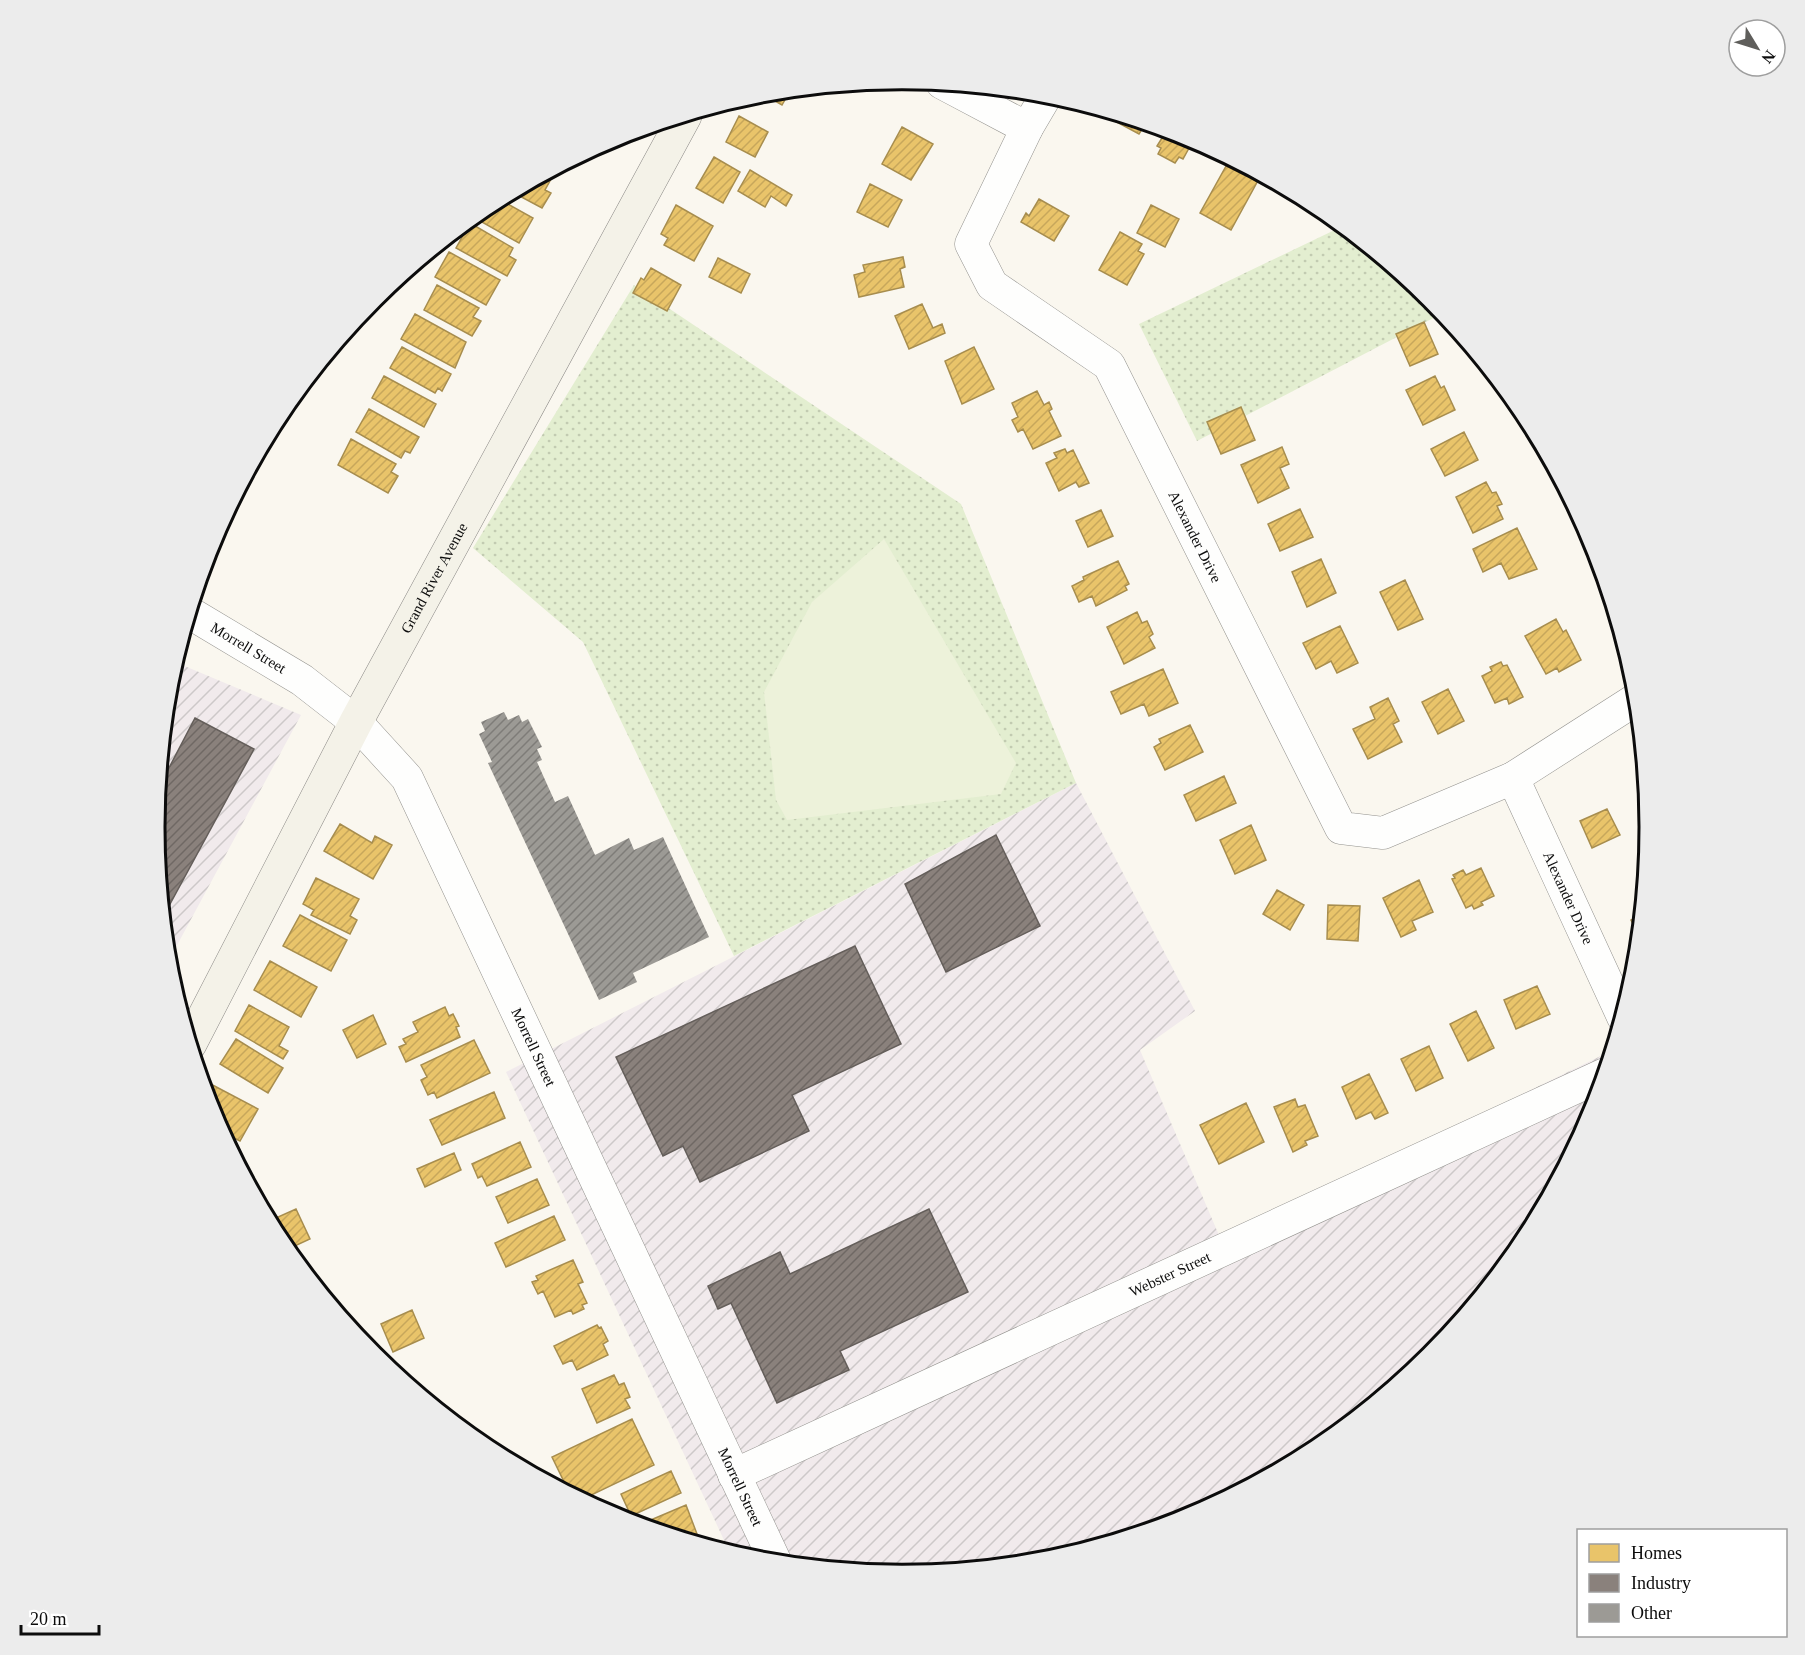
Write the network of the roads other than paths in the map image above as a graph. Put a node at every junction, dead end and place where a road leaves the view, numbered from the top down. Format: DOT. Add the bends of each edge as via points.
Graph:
graph roads {
  1 [pos="960,93"];
  2 [pos="1042,103"];
  3 [pos="680,124"];
  4 [pos="1027,128"];
  5 [pos="196,617"];
  6 [pos="1629,704"];
  7 [pos="356,722"];
  8 [pos="1513,778"];
  9 [pos="1618,1006"];
  10 [pos="195,1034"];
  11 [pos="1596,1078"];
  12 [pos="734,1475"];
  13 [pos="771,1553"];
  1 -- 4 [label="street"];
  2 -- 4 [label="street, Alexander Drive"];
  3 -- 7 [label="street, Grand River Avenue"];
  4 -- 8 [label="street, Alexander Drive" via="971,244 992,285 1110,365 1341,828 1383,833"];
  5 -- 7 [label="street, Morrell Street" via="302,680"];
  6 -- 8 [label="street, Alexander Drive"];
  7 -- 10 [label="street, Grand River Avenue"];
  7 -- 12 [label="street, Morrell Street" via="406,778"];
  8 -- 9 [label="street, Alexander Drive"];
  11 -- 12 [label="street, Webster Street"];
  12 -- 13 [label="street, Morrell Street"];
}
